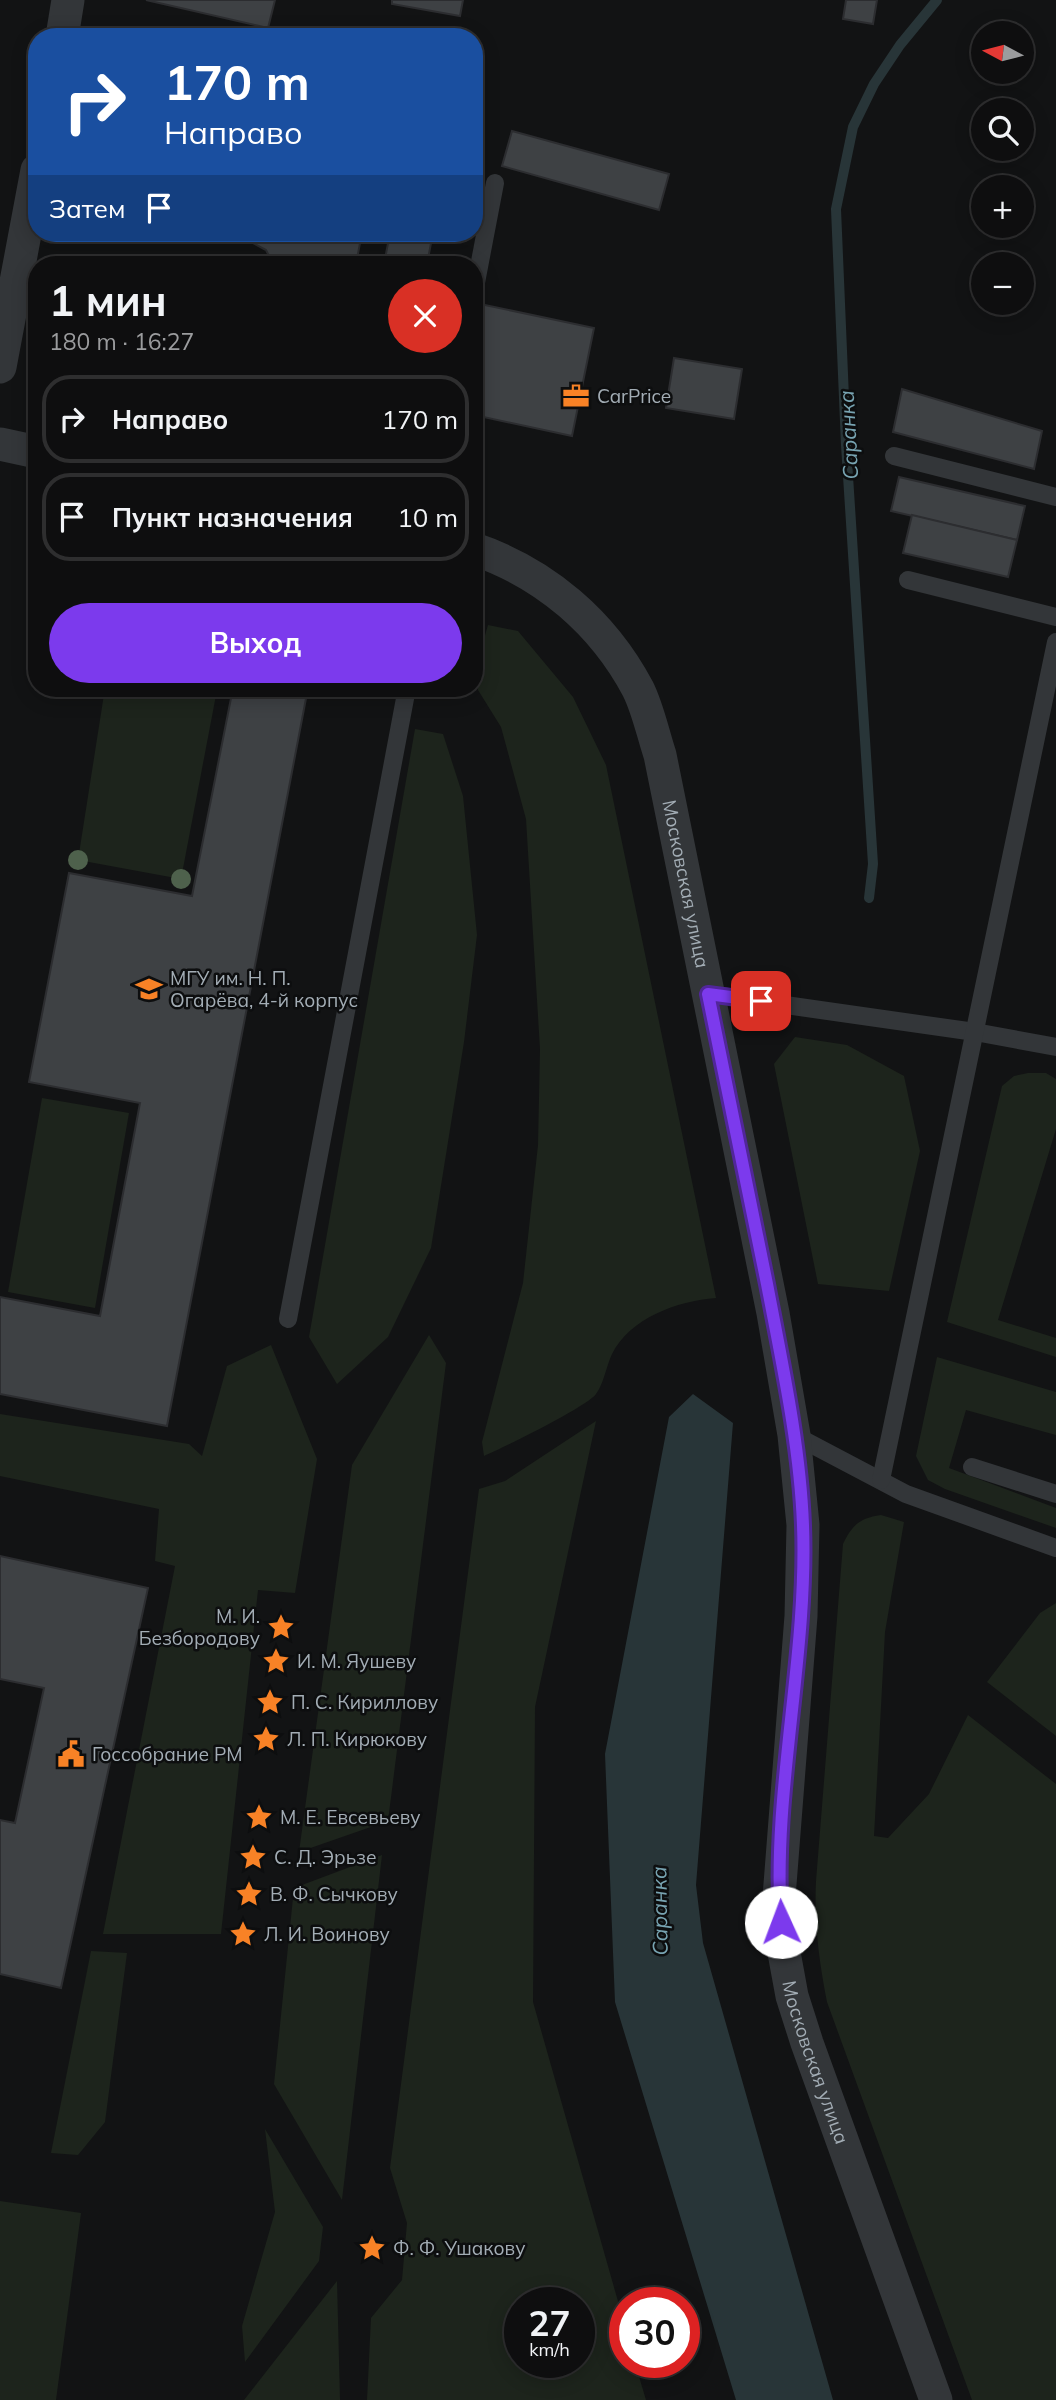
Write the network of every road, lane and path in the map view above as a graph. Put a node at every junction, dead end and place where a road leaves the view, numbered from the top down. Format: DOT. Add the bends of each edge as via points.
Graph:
graph roads {
  1 [pos="68,0"];
  2 [pos="63,28"];
  3 [pos="495,183"];
  4 [pos="28,218"];
  5 [pos="481,256"];
  6 [pos="0,367"];
  7 [pos="0,444"];
  8 [pos="28,450"];
  9 [pos="894,456"];
  10 [pos="1056,497"];
  11 [pos="483,553"];
  12 [pos="908,580"];
  13 [pos="1056,617"];
  14 [pos="1056,642"];
  15 [pos="405,697"];
  16 [pos="708,994"];
  17 [pos="975,1032"];
  18 [pos="1056,1047"];
  19 [pos="288,1319"];
  20 [pos="794,1435"];
  21 [pos="972,1467"];
  22 [pos="881,1480"];
  23 [pos="1056,1494"];
  24 [pos="1056,1548"];
  25 [pos="936,2400"];
  1 -- 2 [label="street"];
  3 -- 5 [label="lane"];
  4 -- 6 [label="street"];
  7 -- 8 [label="street"];
  9 -- 10 [label="lane"];
  11 -- 16 [label="street, Московская улица" via="537,577 578,610 609,644 639,690 660,755"];
  12 -- 13 [label="lane"];
  14 -- 17 [label="lane"];
  15 -- 19 [label="lane"];
  16 -- 17 [label="lane"];
  16 -- 20 [label="street, Московская улица"];
  17 -- 18 [label="lane"];
  17 -- 22 [label="lane"];
  20 -- 22 [label="lane"];
  20 -- 25 [label="street, Московская улица" via="803,1525 801,1616 779,1897 783,1947 807,2043"];
  21 -- 23 [label="lane"];
  22 -- 24 [label="lane"];
}
